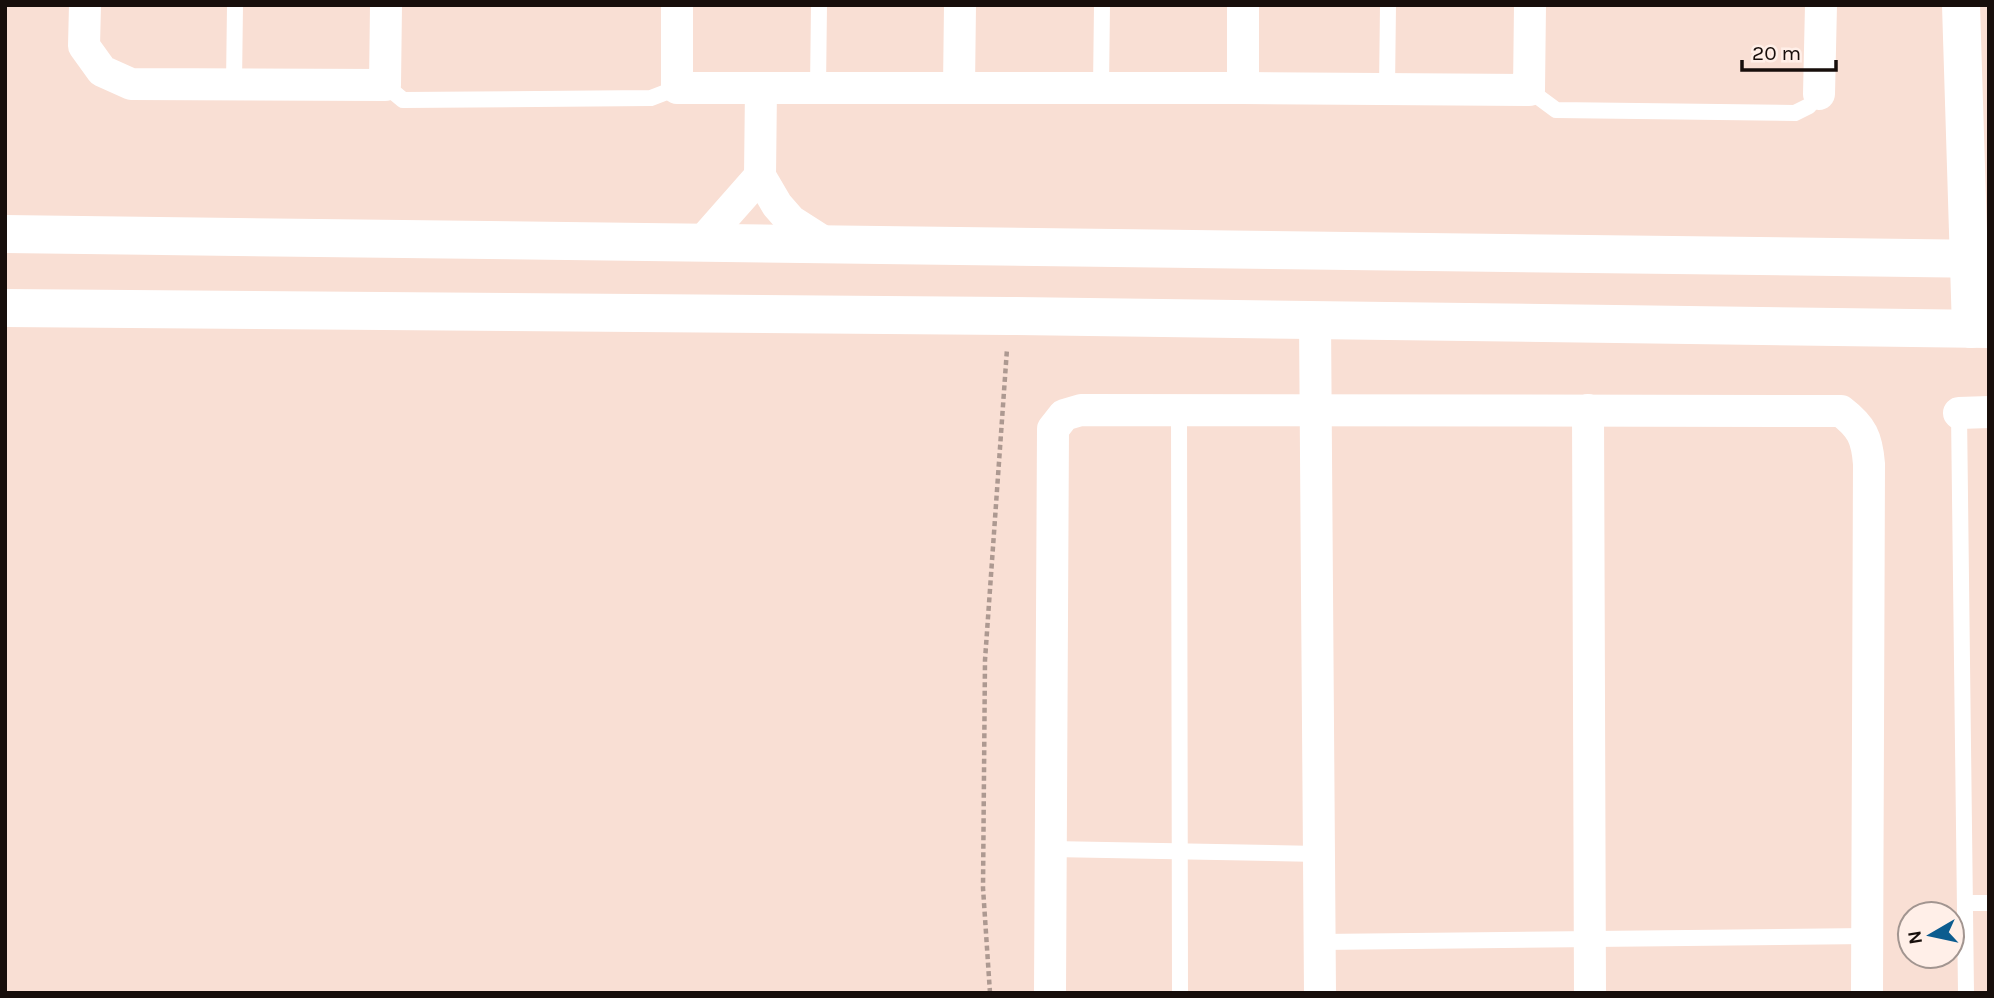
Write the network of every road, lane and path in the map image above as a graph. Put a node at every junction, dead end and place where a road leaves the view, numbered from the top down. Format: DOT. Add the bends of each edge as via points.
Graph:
graph roads {
  1 [pos="85,5"];
  2 [pos="235,5"];
  3 [pos="386,5"];
  4 [pos="677,5"];
  5 [pos="819,5"];
  6 [pos="960,5"];
  7 [pos="1102,5"];
  8 [pos="1243,5"];
  9 [pos="1388,5"];
  10 [pos="1530,5"];
  11 [pos="1821,5"];
  12 [pos="1961,5"];
  13 [pos="233,84"];
  14 [pos="385,85"];
  15 [pos="959,87"];
  16 [pos="1101,87"];
  17 [pos="677,88"];
  18 [pos="761,88"];
  19 [pos="818,88"];
  20 [pos="1242,88"];
  21 [pos="1387,89"];
  22 [pos="1529,90"];
  23 [pos="1819,94"];
  24 [pos="760,176"];
  25 [pos="5,234"];
  26 [pos="701,243"];
  27 [pos="827,244"];
  28 [pos="1979,258"];
  29 [pos="5,308"];
  30 [pos="1009,316"];
  31 [pos="1315,320"];
  32 [pos="1980,329"];
  33 [pos="1179,410"];
  34 [pos="1316,410"];
  35 [pos="1588,410"];
  36 [pos="1974,413"];
  37 [pos="1051,849"];
  38 [pos="1180,851"];
  39 [pos="1319,854"];
  40 [pos="1965,900"];
  41 [pos="1966,903"];
  42 [pos="1989,903"];
  43 [pos="1867,936"];
  44 [pos="1590,938"];
  45 [pos="1320,942"];
  46 [pos="1966,970"];
  47 [pos="990,993"];
  48 [pos="1050,993"];
  49 [pos="1180,993"];
  50 [pos="1320,993"];
  51 [pos="1590,993"];
  52 [pos="1867,993"];
  53 [pos="1966,993"];
  1 -- 13 [label="street" via="84,46 102,72 131,84"];
  2 -- 13 [label="lane"];
  3 -- 14 [label="street"];
  4 -- 17 [label="street"];
  5 -- 19 [label="lane"];
  6 -- 15 [label="street"];
  7 -- 16 [label="lane"];
  8 -- 20 [label="street"];
  9 -- 21 [label="lane"];
  10 -- 22 [label="street"];
  11 -- 23 [label="street"];
  12 -- 28 [label="street"];
  13 -- 14 [label="street"];
  14 -- 17 [label="lane" via="403,100 651,98"];
  15 -- 16 [label="street"];
  15 -- 19 [label="street"];
  16 -- 20 [label="street"];
  17 -- 18 [label="street"];
  18 -- 19 [label="street"];
  18 -- 24 [label="street"];
  20 -- 21 [label="street"];
  21 -- 22 [label="street"];
  22 -- 23 [label="lane" via="1556,110 1795,113"];
  24 -- 26 [label="street"];
  24 -- 27 [label="street" via="791,221"];
  25 -- 26 [label="street"];
  26 -- 27 [label="street"];
  27 -- 28 [label="street"];
  28 -- 32 [label="street"];
  29 -- 30 [label="street"];
  30 -- 31 [label="street"];
  30 -- 47 [label="path" via="985,660 983,888"];
  31 -- 32 [label="street"];
  31 -- 34 [label="street"];
  33 -- 34 [label="street"];
  33 -- 37 [label="street" via="1082,410 1064,415 1053,429"];
  33 -- 38 [label="lane"];
  34 -- 35 [label="street"];
  34 -- 39 [label="street"];
  35 -- 43 [label="street" via="1841,411 1858,424 1869,464"];
  35 -- 44 [label="street"];
  36 -- 40 [label="lane"];
  37 -- 38 [label="lane"];
  37 -- 48 [label="street"];
  38 -- 39 [label="lane"];
  38 -- 49 [label="lane"];
  39 -- 45 [label="street"];
  41 -- 42 [label="lane"];
  43 -- 44 [label="lane"];
  43 -- 52 [label="street"];
  44 -- 45 [label="lane"];
  44 -- 51 [label="street"];
  45 -- 50 [label="street"];
  46 -- 53 [label="lane"];
}
